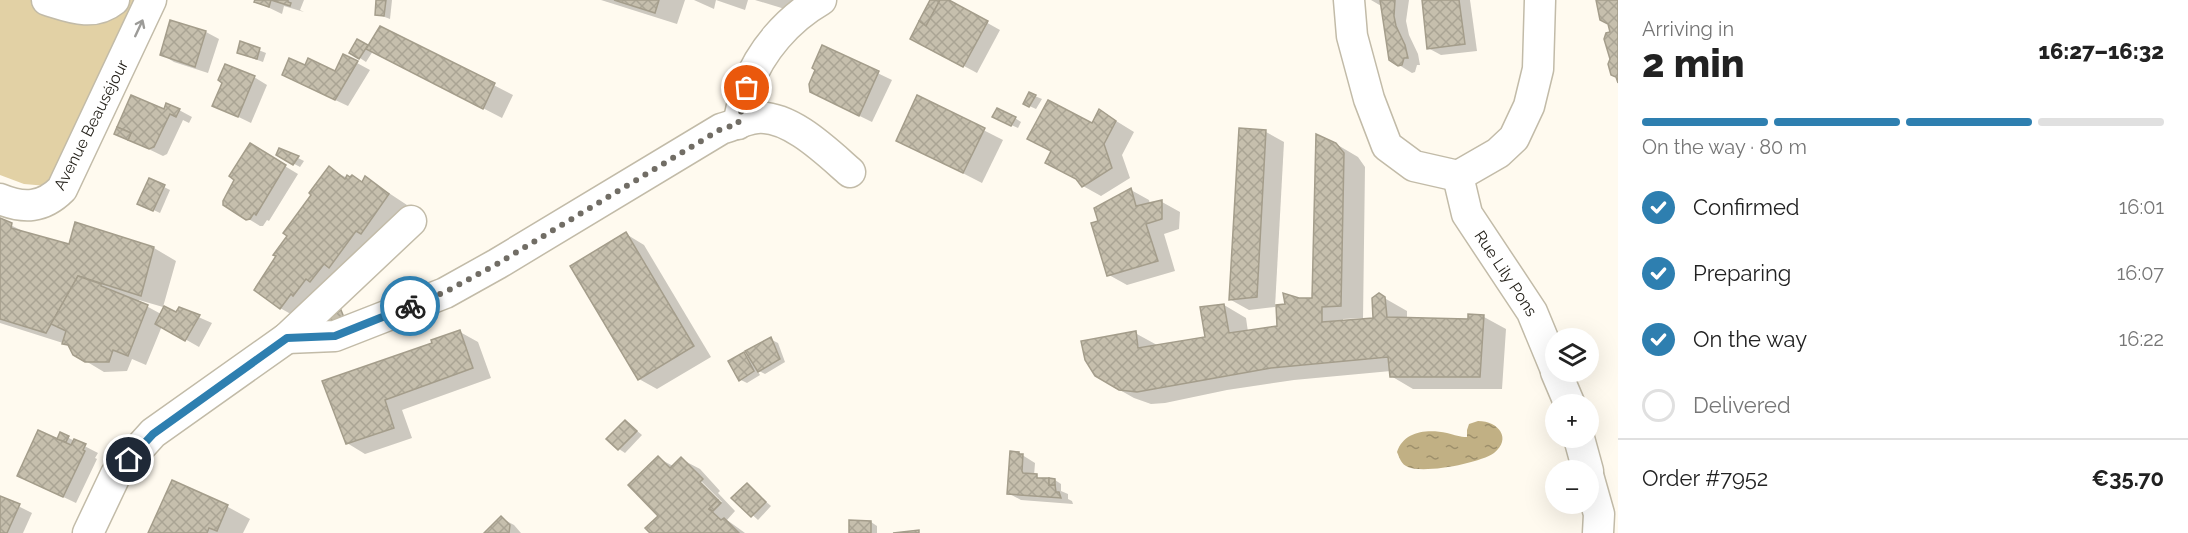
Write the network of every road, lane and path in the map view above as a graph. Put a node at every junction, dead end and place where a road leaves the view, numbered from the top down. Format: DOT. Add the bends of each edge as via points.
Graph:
graph roads {
  1 [pos="47,0"];
  2 [pos="114,0"];
  3 [pos="151,0"];
  4 [pos="821,0"];
  5 [pos="1349,0"];
  6 [pos="1540,0"];
  7 [pos="738,124"];
  8 [pos="850,172"];
  9 [pos="1458,176"];
  10 [pos="0,199"];
  11 [pos="411,221"];
  12 [pos="287,338"];
  13 [pos="1545,344"];
  14 [pos="1599,514"];
  15 [pos="88,533"];
  16 [pos="1598,533"];
  1 -- 2 [label="street" via="81,10 105,8"];
  10 -- 3 [label="street, Avenue Beauséjour, one-way" via="30,206 52,199 62,189"];
  4 -- 7 [label="street" via="780,33 760,60 747,88"];
  5 -- 9 [label="street" via="1352,36 1387,146 1414,166"];
  6 -- 9 [label="street" via="1538,69 1529,106 1514,138 1498,153"];
  7 -- 8 [label="street" via="758,118 782,122 818,143"];
  7 -- 12 [label="street" via="721,129 445,292 335,336"];
  9 -- 13 [label="street, Rue Lily Pons" via="1467,214 1532,312"];
  11 -- 12 [label="street"];
  12 -- 15 [label="street" via="153,434 116,474"];
  14 -- 16 [label="street"];
}
